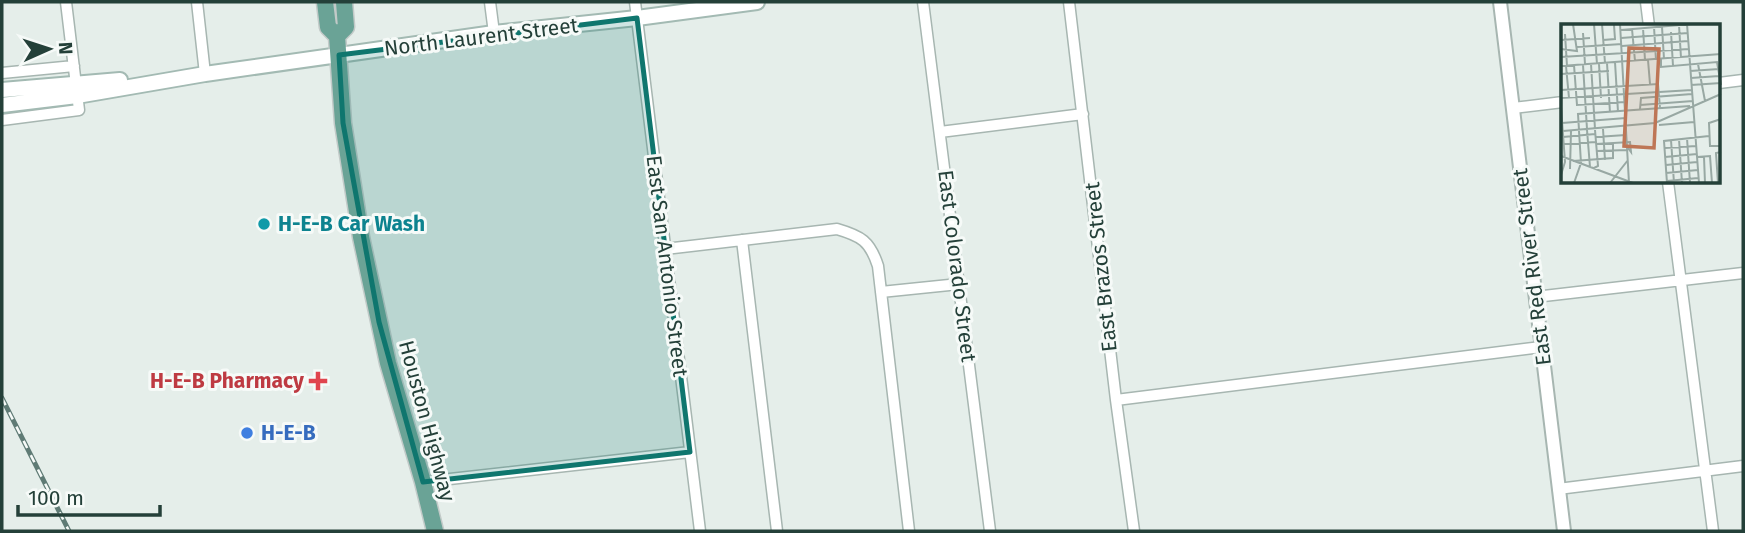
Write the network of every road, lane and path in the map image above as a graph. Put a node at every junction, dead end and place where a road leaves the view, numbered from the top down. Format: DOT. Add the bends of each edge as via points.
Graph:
graph roads {
  1 [pos="66,2"];
  2 [pos="197,2"];
  3 [pos="325,2"];
  4 [pos="344,2"];
  5 [pos="490,2"];
  6 [pos="635,2"];
  7 [pos="757,2"];
  8 [pos="923,2"];
  9 [pos="1069,2"];
  10 [pos="1500,2"];
  11 [pos="1646,2"];
  12 [pos="637,18"];
  13 [pos="1649,24"];
  14 [pos="494,33"];
  15 [pos="337,36"];
  16 [pos="339,55"];
  17 [pos="74,66"];
  18 [pos="2,73"];
  19 [pos="205,74"];
  20 [pos="1743,80"];
  21 [pos="1720,83"];
  22 [pos="2,90"];
  23 [pos="77,96"];
  24 [pos="1561,102"];
  25 [pos="2,105"];
  26 [pos="1513,108"];
  27 [pos="1083,114"];
  28 [pos="2,120"];
  29 [pos="940,132"];
  30 [pos="1668,184"];
  31 [pos="742,240"];
  32 [pos="665,249"];
  33 [pos="1743,273"];
  34 [pos="1680,281"];
  35 [pos="959,284"];
  36 [pos="881,292"];
  37 [pos="1535,298"];
  38 [pos="1541,347"];
  39 [pos="1116,400"];
  40 [pos="690,452"];
  41 [pos="1743,466"];
  42 [pos="1706,470"];
  43 [pos="423,482"];
  44 [pos="1558,489"];
  45 [pos="435,531"];
  46 [pos="699,531"];
  47 [pos="777,531"];
  48 [pos="909,531"];
  49 [pos="990,531"];
  50 [pos="1134,531"];
  51 [pos="1564,531"];
  52 [pos="1713,531"];
  1 -- 17 [label="street"];
  2 -- 19 [label="street"];
  3 -- 15 [label="main road" via="328,27"];
  4 -- 15 [label="main road" via="346,27"];
  5 -- 14 [label="street"];
  6 -- 12 [label="street, East San Antonio Street"];
  7 -- 12 [label="main road, North Laurent Street"];
  8 -- 29 [label="street, East Colorado Street"];
  9 -- 27 [label="street, East Brazos Street"];
  10 -- 26 [label="street, East Red River Street"];
  11 -- 13 [label="street"];
  12 -- 14 [label="main road, North Laurent Street"];
  12 -- 32 [label="street, East San Antonio Street"];
  14 -- 16 [label="main road, North Laurent Street"];
  15 -- 16 [label="main road, Houston Highway"];
  16 -- 19 [label="main road, North Laurent Street"];
  16 -- 43 [label="main road, Houston Highway" via="343,124 361,237 388,363"];
  17 -- 18 [label="street"];
  17 -- 23 [label="street"];
  19 -- 23 [label="main road, North Laurent Street"];
  20 -- 21 [label="street"];
  22 -- 23 [label="main road, North Laurent Street"];
  23 -- 25 [label="main road, North Laurent Street"];
  23 -- 28 [label="street"];
  24 -- 26 [label="street"];
  26 -- 37 [label="street, East Red River Street"];
  27 -- 29 [label="street"];
  27 -- 39 [label="street, East Brazos Street"];
  29 -- 35 [label="street, East Colorado Street"];
  30 -- 34 [label="street"];
  31 -- 32 [label="street"];
  31 -- 36 [label="street" via="837,229 856,236 873,252"];
  31 -- 47 [label="street"];
  32 -- 40 [label="street, East San Antonio Street"];
  33 -- 34 [label="street"];
  34 -- 37 [label="street"];
  34 -- 42 [label="street"];
  35 -- 36 [label="street"];
  35 -- 49 [label="street, East Colorado Street"];
  36 -- 48 [label="street"];
  37 -- 38 [label="street, East Red River Street"];
  38 -- 39 [label="street"];
  38 -- 44 [label="street, East Red River Street"];
  39 -- 50 [label="street, East Brazos Street"];
  40 -- 43 [label="street"];
  40 -- 46 [label="street, East San Antonio Street"];
  41 -- 42 [label="street"];
  42 -- 44 [label="street"];
  42 -- 52 [label="street"];
  43 -- 45 [label="main road, Houston Highway"];
  44 -- 51 [label="street, East Red River Street"];
}
